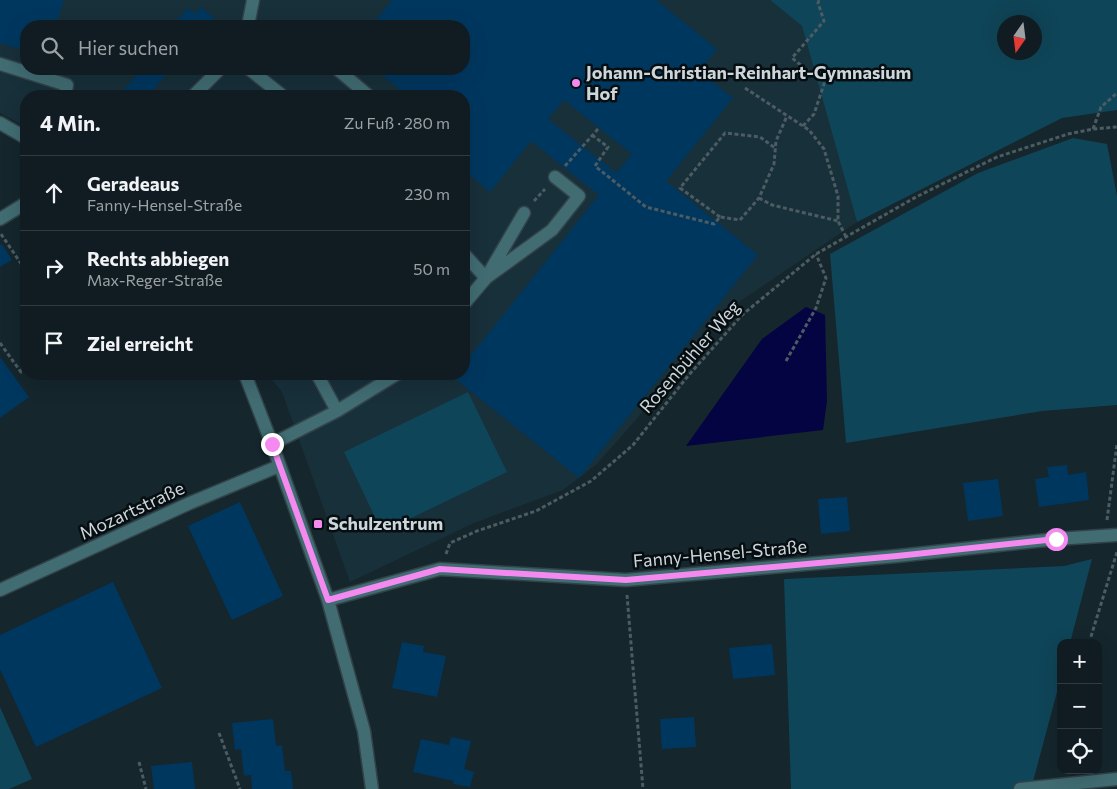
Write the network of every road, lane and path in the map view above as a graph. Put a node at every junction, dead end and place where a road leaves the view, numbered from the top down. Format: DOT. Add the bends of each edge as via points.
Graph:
graph roads {
  1 [pos="253,0"];
  2 [pos="819,2"];
  3 [pos="249,20"];
  4 [pos="0,64"];
  5 [pos="20,70"];
  6 [pos="35,75"];
  7 [pos="214,75"];
  8 [pos="257,75"];
  9 [pos="344,75"];
  10 [pos="745,88"];
  11 [pos="66,90"];
  12 [pos="199,90"];
  13 [pos="275,90"];
  14 [pos="362,90"];
  15 [pos="1117,93"];
  16 [pos="787,116"];
  17 [pos="0,123"];
  18 [pos="803,126"];
  19 [pos="599,128"];
  20 [pos="1117,128"];
  21 [pos="1093,129"];
  22 [pos="20,135"];
  23 [pos="592,136"];
  24 [pos="583,146"];
  25 [pos="775,148"];
  26 [pos="555,177"];
  27 [pos="759,198"];
  28 [pos="20,207"];
  29 [pos="524,214"];
  30 [pos="720,217"];
  31 [pos="0,219"];
  32 [pos="838,221"];
  33 [pos="0,232"];
  34 [pos="846,237"];
  35 [pos="816,254"];
  36 [pos="470,261"];
  37 [pos="20,262"];
  38 [pos="486,278"];
  39 [pos="470,297"];
  40 [pos="0,343"];
  41 [pos="786,361"];
  42 [pos="20,371"];
  43 [pos="247,380"];
  44 [pos="320,380"];
  45 [pos="387,380"];
  46 [pos="337,411"];
  47 [pos="272,444"];
  48 [pos="1117,444"];
  49 [pos="279,466"];
  50 [pos="1111,536"];
  51 [pos="1117,552"];
  52 [pos="440,569"];
  53 [pos="626,580"];
  54 [pos="0,590"];
  55 [pos="328,600"];
  56 [pos="1090,639"];
  57 [pos="220,733"];
  58 [pos="139,762"];
  59 [pos="1117,779"];
  60 [pos="146,789"];
  61 [pos="240,789"];
  62 [pos="372,789"];
  63 [pos="643,789"];
  64 [pos="1020,789"];
  1 -- 3 [label="street"];
  2 -- 18 [label="path" via="824,22 792,58 824,84 814,114"];
  4 -- 5 [label="street"];
  6 -- 11 [label="street" via="67,85"];
  7 -- 12 [label="street"];
  8 -- 13 [label="street"];
  9 -- 14 [label="street"];
  10 -- 16 [label="path"];
  15 -- 21 [label="path" via="1101,107"];
  16 -- 18 [label="path"];
  16 -- 25 [label="path"];
  17 -- 22 [label="street"];
  18 -- 32 [label="path" via="824,149 838,196"];
  19 -- 23 [label="path"];
  20 -- 21 [label="path, Rosenbühler Weg"];
  21 -- 34 [label="path, Rosenbühler Weg" via="997,157 916,197"];
  23 -- 24 [label="path"];
  23 -- 30 [label="path" via="608,147 594,166 646,207 714,224"];
  25 -- 27 [label="path" via="774,164"];
  25 -- 30 [label="path" via="760,137 725,133 680,188"];
  26 -- 38 [label="street" via="579,196 552,230"];
  27 -- 30 [label="path" via="740,220"];
  27 -- 32 [label="path" via="772,205"];
  28 -- 31 [label="street"];
  29 -- 38 [label="street"];
  32 -- 34 [label="path"];
  33 -- 37 [label="path"];
  34 -- 35 [label="path, Rosenbühler Weg"];
  35 -- 41 [label="path" via="826,278 816,308"];
  35 -- 52 [label="path, Rosenbühler Weg" via="742,315 633,445 591,481 536,511 450,543"];
  36 -- 38 [label="street"];
  38 -- 39 [label="street"];
  40 -- 42 [label="path"];
  43 -- 47 [label="street"];
  44 -- 46 [label="street"];
  45 -- 46 [label="street"];
  46 -- 47 [label="street"];
  47 -- 49 [label="street"];
  48 -- 50 [label="path"];
  49 -- 54 [label="street, Mozartstraße"];
  49 -- 55 [label="street"];
  50 -- 53 [label="street, Fanny-Hensel-Straße"];
  51 -- 56 [label="path"];
  52 -- 53 [label="street, Fanny-Hensel-Straße"];
  52 -- 55 [label="street, Fanny-Hensel-Straße"];
  53 -- 63 [label="path"];
  55 -- 62 [label="street" via="364,731"];
  57 -- 61 [label="path"];
  58 -- 60 [label="path"];
  59 -- 64 [label="street"];
}
